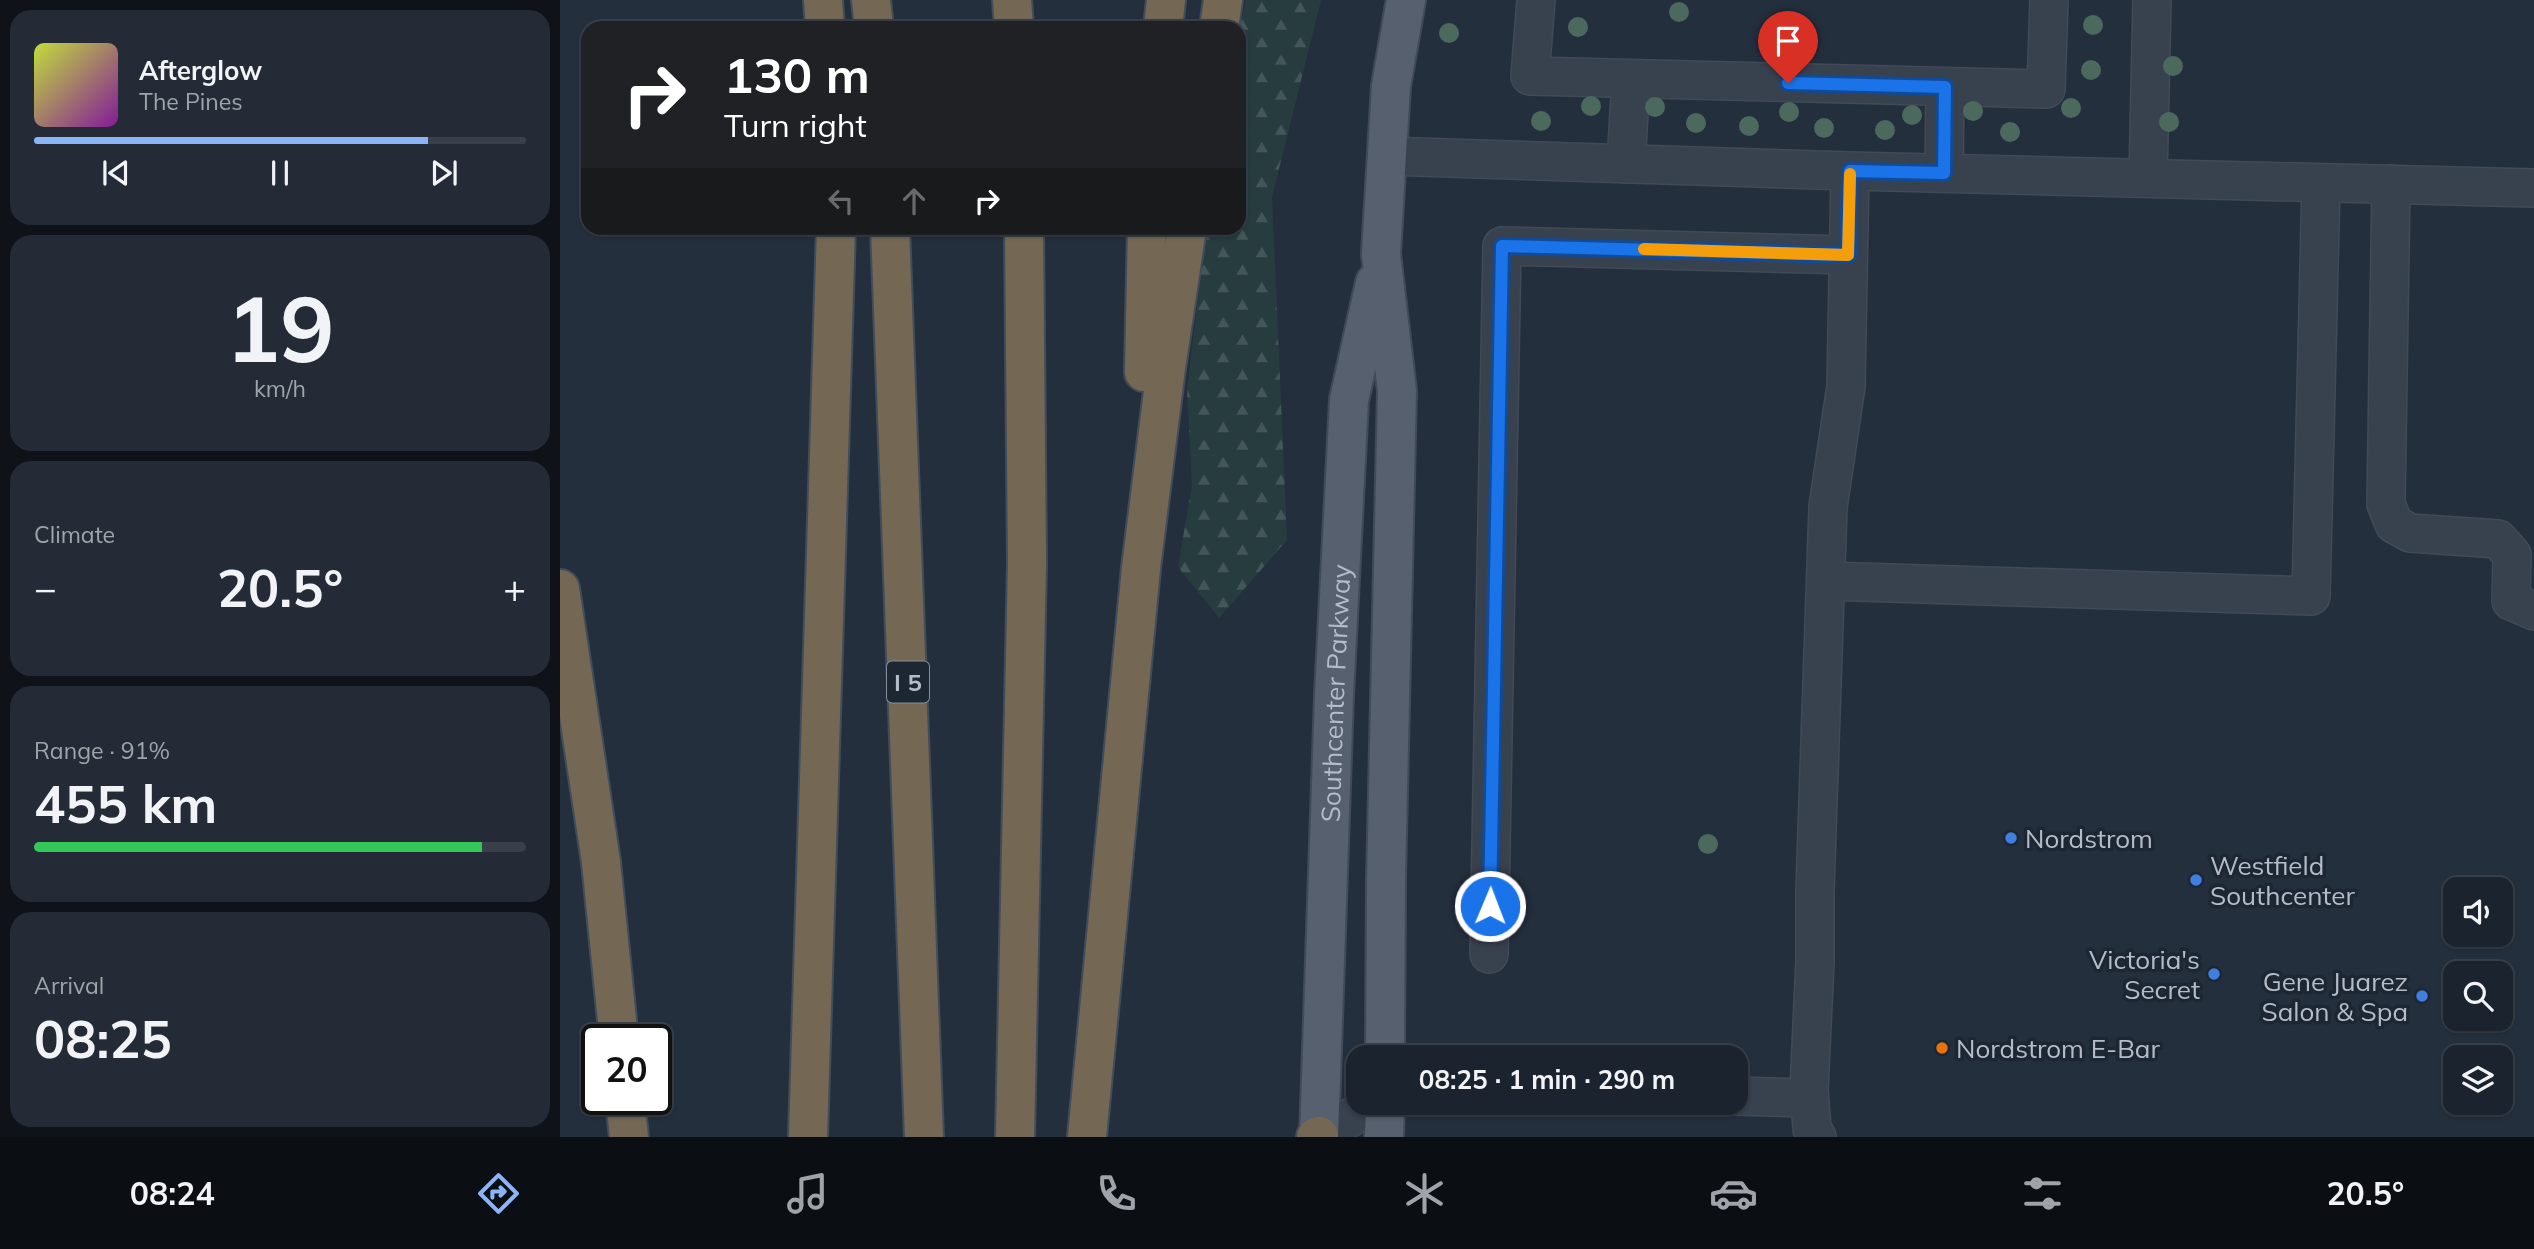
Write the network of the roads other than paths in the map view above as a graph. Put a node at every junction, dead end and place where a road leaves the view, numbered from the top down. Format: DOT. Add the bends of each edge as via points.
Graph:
graph roads {
  1 [pos="823,0"];
  2 [pos="871,0"];
  3 [pos="1012,0"];
  4 [pos="1166,0"];
  5 [pos="1223,0"];
  6 [pos="1406,0"];
  7 [pos="1536,0"];
  8 [pos="2049,0"];
  9 [pos="2152,0"];
  10 [pos="824,21"];
  11 [pos="873,21"];
  12 [pos="1014,21"];
  13 [pos="1164,21"];
  14 [pos="1220,21"];
  15 [pos="1631,79"];
  16 [pos="1945,87"];
  17 [pos="1386,156"];
  18 [pos="1626,164"];
  19 [pos="1850,171"];
  20 [pos="1944,173"];
  21 [pos="2148,178"];
  22 [pos="2321,183"];
  23 [pos="2390,184"];
  24 [pos="2534,188"];
  25 [pos="836,235"];
  26 [pos="890,235"];
  27 [pos="1024,235"];
  28 [pos="1147,235"];
  29 [pos="1185,235"];
  30 [pos="1381,254"];
  31 [pos="1848,255"];
  32 [pos="1826,581"];
  33 [pos="560,590"];
  34 [pos="2534,611"];
  35 [pos="1489,954"];
  36 [pos="1104,971"];
  37 [pos="617,1024"];
  38 [pos="1385,1045"];
  39 [pos="1748,1096"];
  40 [pos="1809,1098"];
  41 [pos="627,1115"];
  42 [pos="1355,1115"];
  43 [pos="1385,1115"];
  44 [pos="629,1137"];
  45 [pos="808,1137"];
  46 [pos="925,1137"];
  47 [pos="1015,1137"];
  48 [pos="1087,1137"];
  49 [pos="1318,1137"];
  50 [pos="1384,1137"];
  51 [pos="1817,1137"];
  1 -- 10 [label="highway"];
  2 -- 11 [label="highway"];
  3 -- 12 [label="highway"];
  4 -- 13 [label="highway"];
  5 -- 14 [label="highway"];
  6 -- 17 [label="main road, Southcenter Parkway" via="1391,86"];
  7 -- 15 [label="lane" via="1530,76"];
  8 -- 16 [label="lane" via="2046,89"];
  9 -- 21 [label="lane"];
  15 -- 16 [label="lane"];
  15 -- 18 [label="lane"];
  16 -- 20 [label="lane"];
  17 -- 18 [label="lane"];
  17 -- 30 [label="main road, Southcenter Parkway"];
  18 -- 19 [label="lane"];
  19 -- 20 [label="lane"];
  19 -- 31 [label="lane"];
  20 -- 21 [label="lane"];
  21 -- 22 [label="lane"];
  22 -- 23 [label="lane"];
  22 -- 32 [label="lane" via="2311,596"];
  23 -- 24 [label="lane"];
  23 -- 34 [label="lane" via="2386,504 2394,524 2410,533 2498,539 2512,555 2511,601"];
  25 -- 45 [label="highway"];
  26 -- 46 [label="highway, I 5"];
  27 -- 47 [label="highway" via="1027,564"];
  28 -- 36 [label="highway" via="1145,363"];
  29 -- 36 [label="highway" via="1141,568"];
  30 -- 38 [label="main road, Southcenter Parkway" via="1397,391"];
  30 -- 49 [label="main road, Southcenter Parkway" via="1349,400"];
  31 -- 32 [label="lane" via="1846,386 1828,507"];
  31 -- 35 [label="lane" via="1502,246"];
  32 -- 40 [label="lane"];
  33 -- 37 [label="highway" via="601,862"];
  36 -- 48 [label="highway"];
  39 -- 40 [label="lane"];
  40 -- 51 [label="lane"];
  41 -- 44 [label="highway"];
  42 -- 49 [label="lane"];
  43 -- 50 [label="main road"];
}
